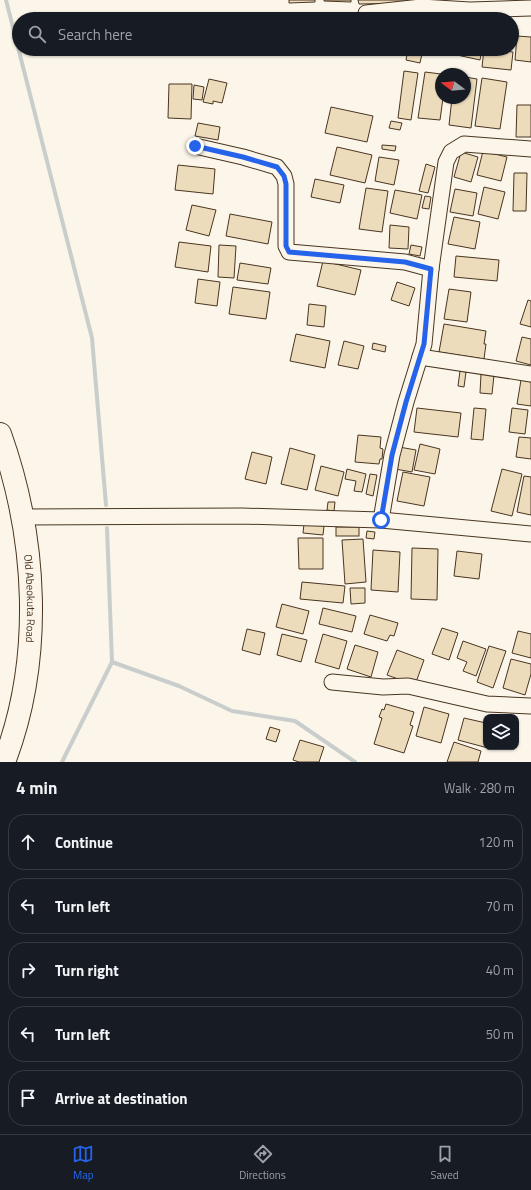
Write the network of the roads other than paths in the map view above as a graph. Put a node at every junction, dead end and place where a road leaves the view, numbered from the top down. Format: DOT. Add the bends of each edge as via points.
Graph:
graph roads {
  1 [pos="531,8"];
  2 [pos="375,12"];
  3 [pos="195,146"];
  4 [pos="531,149"];
  5 [pos="431,269"];
  6 [pos="420,357"];
  7 [pos="531,374"];
  8 [pos="0,434"];
  9 [pos="22,517"];
  10 [pos="381,520"];
  11 [pos="531,534"];
  12 [pos="332,682"];
  13 [pos="531,706"];
  14 [pos="4,762"];
  1 -- 2 [label="street" via="470,10 421,7"];
  3 -- 5 [label="street" via="277,167 286,184 286,246 289,252 405,262"];
  4 -- 5 [label="street" via="464,144 451,152 446,162"];
  5 -- 6 [label="street" via="424,344"];
  6 -- 7 [label="street"];
  6 -- 10 [label="street" via="392,455"];
  8 -- 9 [label="highway, Old Abeokuta Road"];
  9 -- 10 [label="street" via="242,516"];
  9 -- 14 [label="highway, Old Abeokuta Road" via="30,573 31,628 25,689"];
  10 -- 11 [label="street"];
  12 -- 13 [label="street" via="383,687 408,686 487,704"];
}
